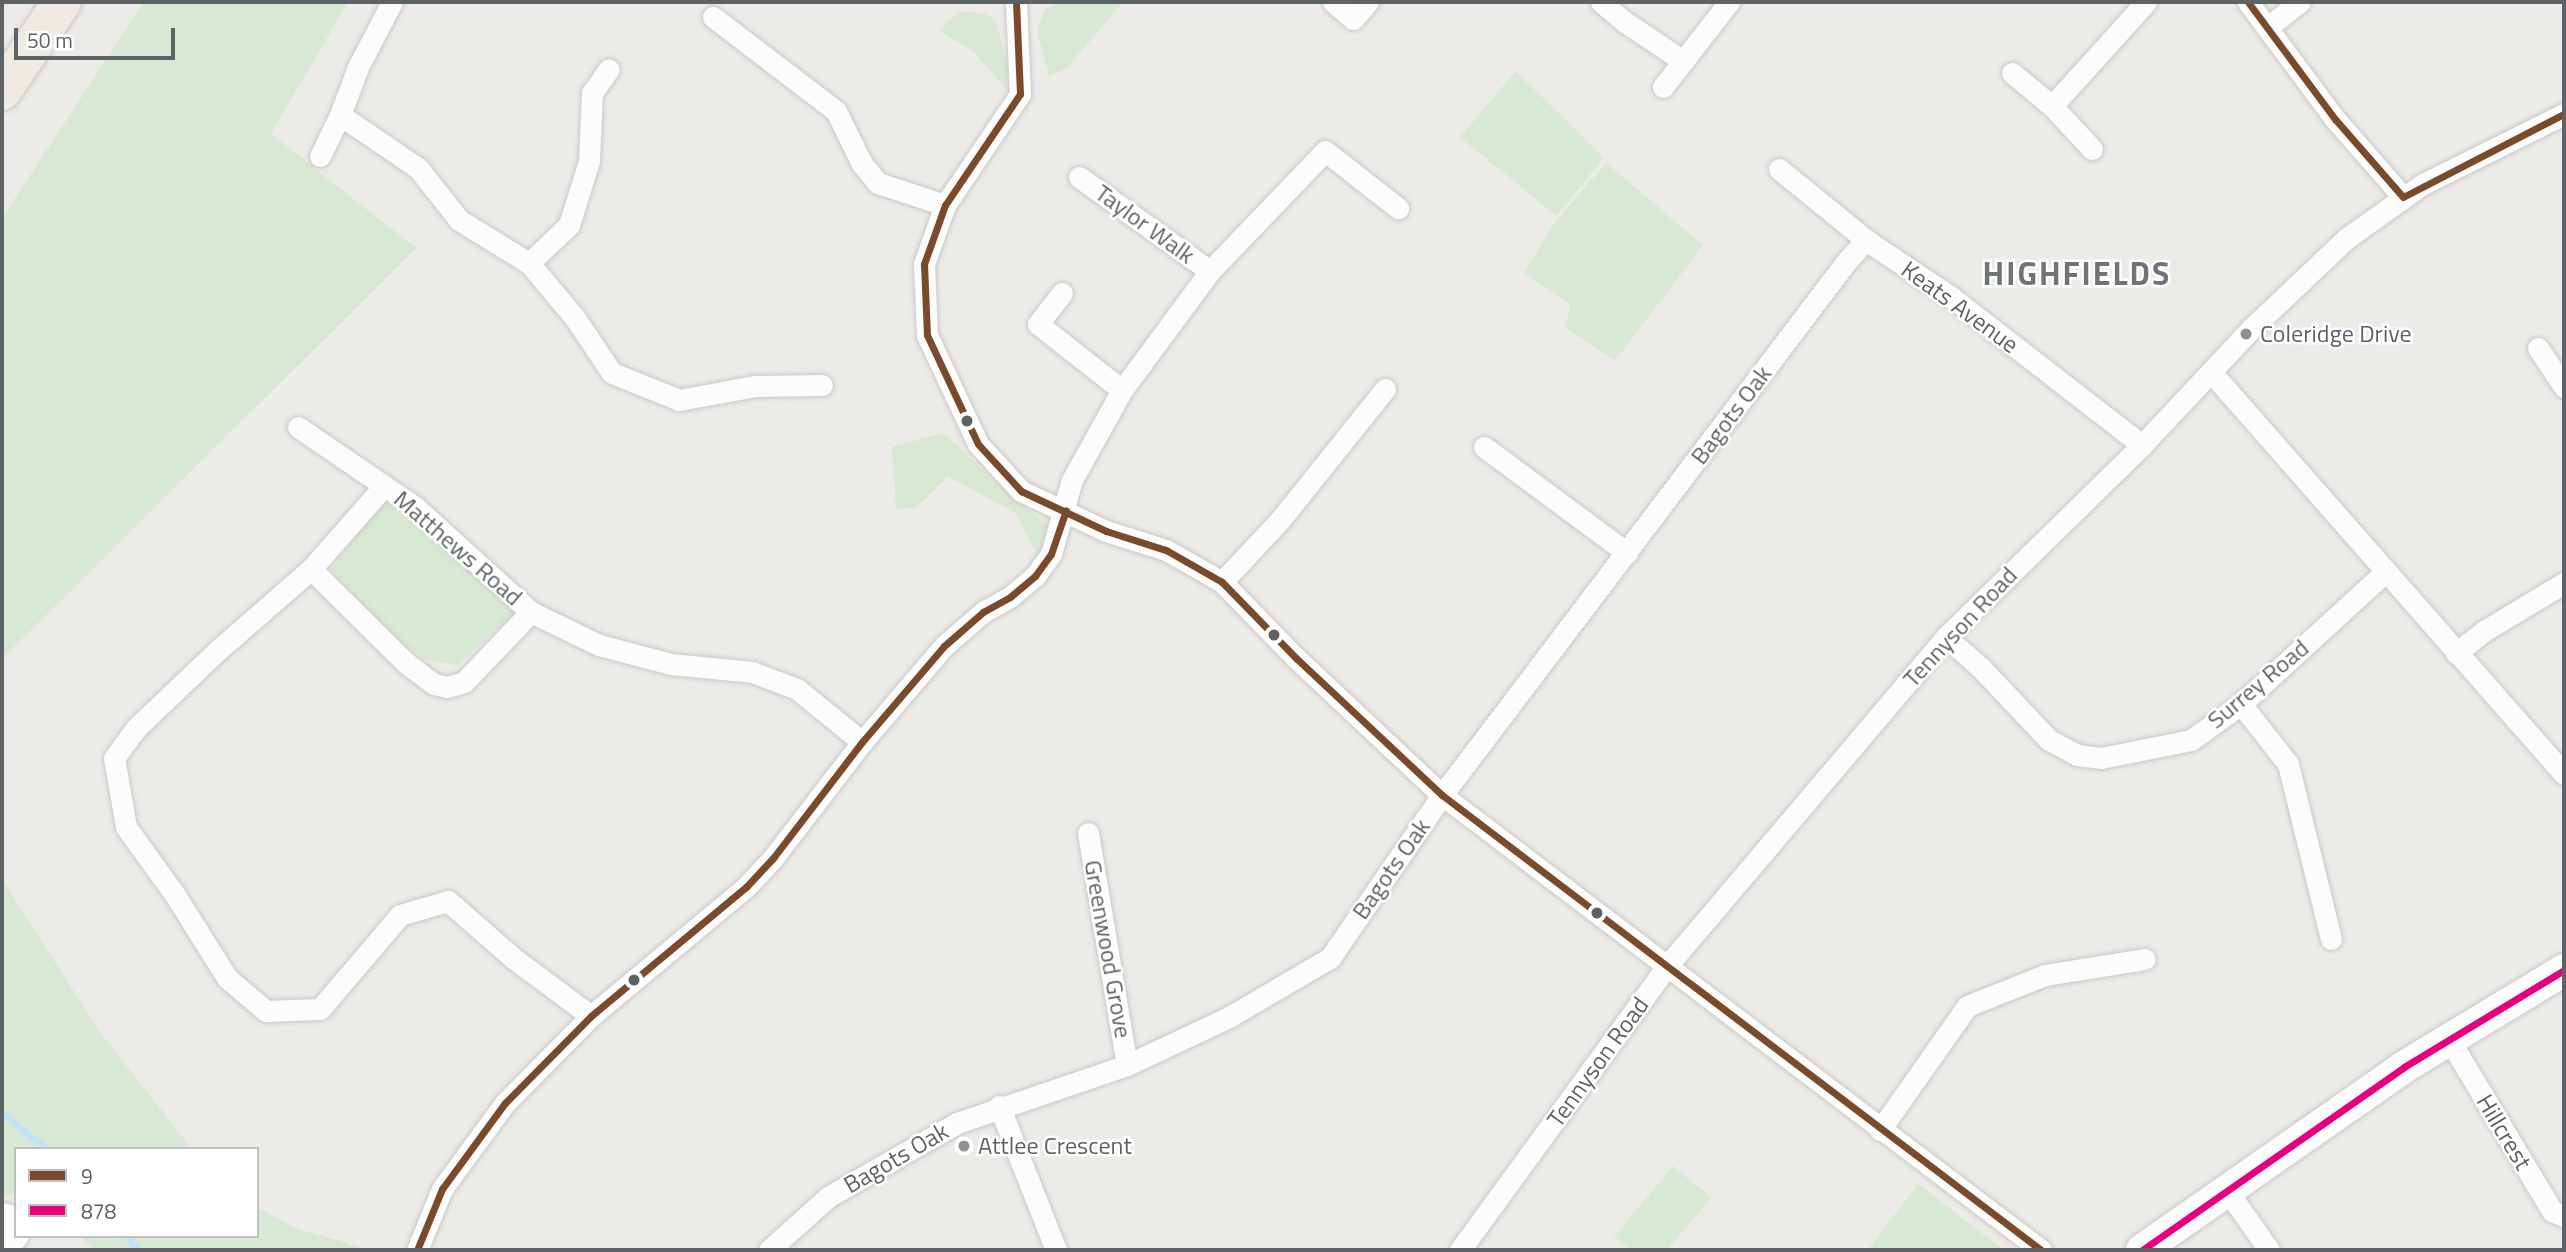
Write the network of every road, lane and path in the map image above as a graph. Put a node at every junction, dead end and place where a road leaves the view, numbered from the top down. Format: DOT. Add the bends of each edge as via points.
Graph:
graph roads {
  1 [pos="62,2"];
  2 [pos="392,2"];
  3 [pos="1016,2"];
  4 [pos="1333,2"];
  5 [pos="1368,2"];
  6 [pos="1601,2"];
  7 [pos="1729,2"];
  8 [pos="2146,2"];
  9 [pos="2248,2"];
  10 [pos="2300,2"];
  11 [pos="713,17"];
  12 [pos="2269,26"];
  13 [pos="1683,61"];
  14 [pos="610,69"];
  15 [pos="2012,74"];
  16 [pos="1663,87"];
  17 [pos="2,91"];
  18 [pos="2052,106"];
  19 [pos="2564,114"];
  20 [pos="340,115"];
  21 [pos="2092,149"];
  22 [pos="320,156"];
  23 [pos="1779,169"];
  24 [pos="1079,177"];
  25 [pos="2403,197"];
  26 [pos="945,205"];
  27 [pos="1398,208"];
  28 [pos="1866,240"];
  29 [pos="528,263"];
  30 [pos="1210,271"];
  31 [pos="1062,293"];
  32 [pos="2538,348"];
  33 [pos="2211,372"];
  34 [pos="822,385"];
  35 [pos="2564,387"];
  36 [pos="1385,389"];
  37 [pos="1122,390"];
  38 [pos="298,428"];
  39 [pos="2142,445"];
  40 [pos="1484,447"];
  41 [pos="384,486"];
  42 [pos="1066,510"];
  43 [pos="1627,553"];
  44 [pos="312,569"];
  45 [pos="2386,571"];
  46 [pos="1222,582"];
  47 [pos="2564,583"];
  48 [pos="531,611"];
  49 [pos="1946,637"];
  50 [pos="2456,653"];
  51 [pos="2241,704"];
  52 [pos="862,742"];
  53 [pos="2564,774"];
  54 [pos="1442,795"];
  55 [pos="1088,833"];
  56 [pos="2331,939"];
  57 [pos="2145,959"];
  58 [pos="1667,966"];
  59 [pos="2564,970"];
  60 [pos="591,1016"];
  61 [pos="2450,1041"];
  62 [pos="1127,1065"];
  63 [pos="999,1106"];
  64 [pos="1880,1130"];
  65 [pos="2226,1189"];
  66 [pos="2564,1216"];
  67 [pos="2,1230"];
  68 [pos="16,1238"];
  69 [pos="417,1250"];
  70 [pos="769,1250"];
  71 [pos="1056,1250"];
  72 [pos="1460,1250"];
  73 [pos="2042,1250"];
  74 [pos="2142,1250"];
  75 [pos="2269,1250"];
  1 -- 17 [label="highway"];
  2 -- 20 [label="street" via="358,67"];
  3 -- 26 [label="street" via="1020,94"];
  4 -- 5 [label="street" via="1353,19"];
  6 -- 13 [label="street"];
  7 -- 13 [label="street"];
  8 -- 18 [label="street"];
  9 -- 12 [label="street"];
  10 -- 12 [label="street"];
  11 -- 26 [label="street" via="836,111 862,164 878,183"];
  12 -- 25 [label="street" via="2335,119"];
  13 -- 16 [label="street"];
  14 -- 29 [label="street" via="592,93 589,161 569,225"];
  15 -- 18 [label="street"];
  18 -- 21 [label="street"];
  19 -- 25 [label="street, Tennyson Road"];
  20 -- 22 [label="street"];
  20 -- 29 [label="street" via="418,168 459,220"];
  23 -- 28 [label="street, Keats Avenue"];
  24 -- 30 [label="street, Taylor Walk"];
  25 -- 33 [label="street, Tennyson Road" via="2347,238"];
  26 -- 42 [label="street" via="924,264 927,335 978,444 1021,491"];
  27 -- 30 [label="street" via="1325,151"];
  28 -- 39 [label="street, Keats Avenue" via="1951,297"];
  28 -- 43 [label="street, Bagots Oak"];
  29 -- 34 [label="street" via="575,318 612,373 679,400 755,386"];
  30 -- 37 [label="street"];
  31 -- 37 [label="street" via="1038,324"];
  32 -- 35 [label="street"];
  33 -- 39 [label="street, Tennyson Road"];
  33 -- 45 [label="street"];
  36 -- 46 [label="street" via="1280,520"];
  37 -- 42 [label="street" via="1072,480"];
  38 -- 41 [label="street, Matthews Road"];
  39 -- 49 [label="street, Tennyson Road"];
  40 -- 43 [label="street"];
  41 -- 44 [label="street, Matthews Road"];
  41 -- 48 [label="street, Matthews Road" via="414,506"];
  42 -- 46 [label="street" via="1106,531 1166,550"];
  42 -- 52 [label="street" via="1051,554 1035,576 944,646"];
  43 -- 54 [label="street, Bagots Oak"];
  44 -- 48 [label="street, Matthews Road" via="406,663 434,684 447,687 464,682"];
  44 -- 60 [label="street" via="145,719 114,758 126,827 226,978 266,1011 320,1009 400,915 448,901 513,958"];
  45 -- 50 [label="street"];
  45 -- 51 [label="street, Surrey Road"];
  46 -- 54 [label="street"];
  47 -- 50 [label="street"];
  48 -- 52 [label="street, Matthews Road" via="599,645 671,664 752,672 797,689"];
  49 -- 51 [label="street, Surrey Road" via="2049,740 2077,755 2101,758 2192,740"];
  49 -- 58 [label="street, Tennyson Road"];
  50 -- 53 [label="street"];
  51 -- 56 [label="street" via="2288,764"];
  52 -- 60 [label="street" via="747,887"];
  54 -- 58 [label="street"];
  54 -- 62 [label="street, Bagots Oak" via="1329,958 1229,1017"];
  55 -- 62 [label="street, Greenwood Grove"];
  57 -- 64 [label="street" via="2045,975 1967,1006"];
  58 -- 64 [label="street"];
  58 -- 72 [label="street, Tennyson Road"];
  59 -- 61 [label="street"];
  60 -- 69 [label="street" via="476,1139 442,1189"];
  61 -- 65 [label="street"];
  61 -- 66 [label="street, Hillcrest" via="2552,1211"];
  62 -- 63 [label="street, Bagots Oak"];
  63 -- 70 [label="street, Bagots Oak" via="957,1123 861,1175 828,1197"];
  63 -- 71 [label="street"];
  64 -- 73 [label="street"];
  65 -- 74 [label="street"];
  65 -- 75 [label="street"];
  67 -- 68 [label="street" via="12,1242"];
}
